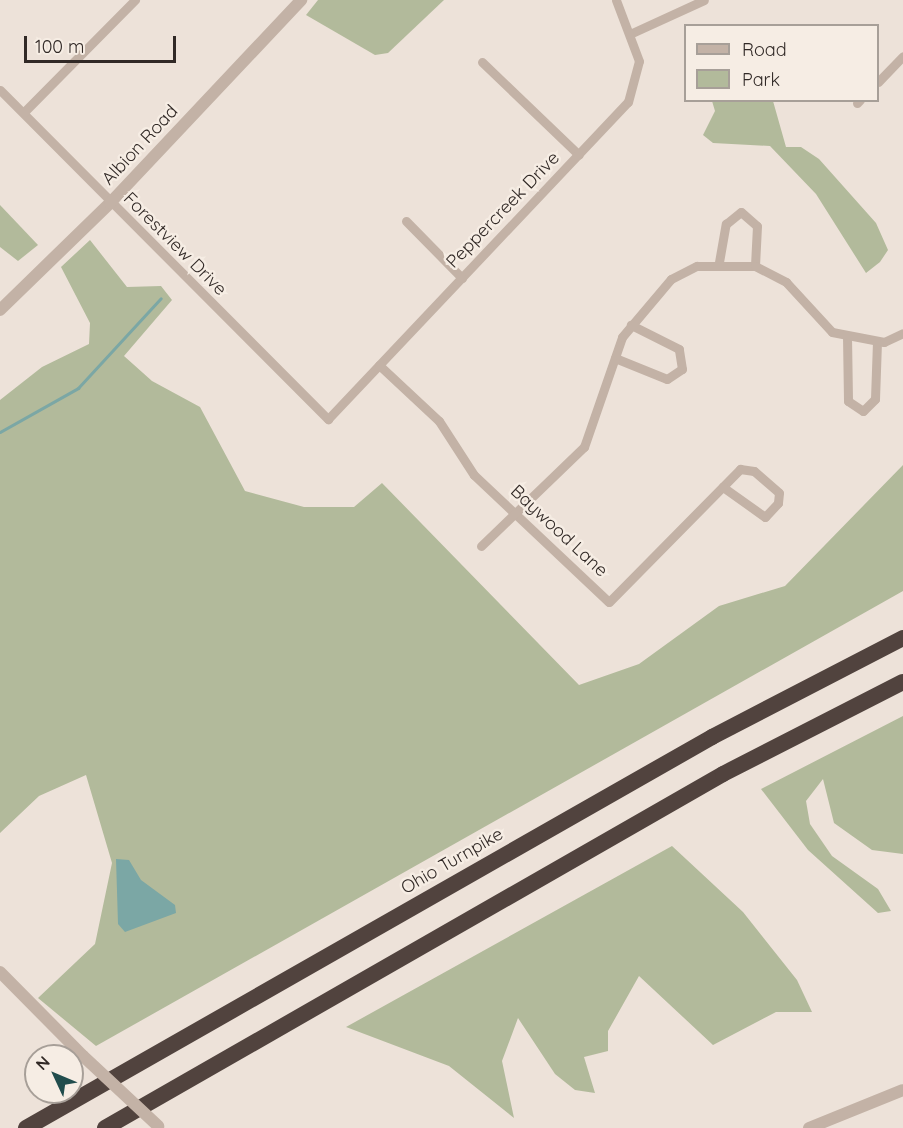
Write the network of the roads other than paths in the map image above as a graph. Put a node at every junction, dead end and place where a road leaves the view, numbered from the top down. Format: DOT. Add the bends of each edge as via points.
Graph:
graph roads {
  1 [pos="135,0"];
  2 [pos="301,0"];
  3 [pos="616,0"];
  4 [pos="704,0"];
  5 [pos="632,33"];
  6 [pos="903,56"];
  7 [pos="482,62"];
  8 [pos="879,81"];
  9 [pos="0,90"];
  10 [pos="24,112"];
  11 [pos="579,155"];
  12 [pos="110,203"];
  13 [pos="406,221"];
  14 [pos="719,262"];
  15 [pos="755,266"];
  16 [pos="462,278"];
  17 [pos="0,310"];
  18 [pos="631,325"];
  19 [pos="903,333"];
  20 [pos="847,336"];
  21 [pos="877,341"];
  22 [pos="615,358"];
  23 [pos="379,365"];
  24 [pos="328,419"];
  25 [pos="723,487"];
  26 [pos="517,514"];
  27 [pos="481,546"];
  28 [pos="903,638"];
  29 [pos="903,682"];
  30 [pos="0,972"];
  31 [pos="903,1090"];
  32 [pos="159,1127"];
  33 [pos="26,1128"];
  34 [pos="105,1128"];
  35 [pos="809,1128"];
  1 -- 10 [label="street"];
  2 -- 12 [label="street, Albion Road"];
  3 -- 5 [label="street, Peppercreek Drive"];
  4 -- 5 [label="street"];
  5 -- 11 [label="street, Peppercreek Drive" via="639,61 628,102"];
  6 -- 8 [label="street"];
  7 -- 11 [label="street"];
  9 -- 10 [label="street, Forestview Drive"];
  10 -- 12 [label="street, Forestview Drive"];
  11 -- 16 [label="street, Peppercreek Drive"];
  12 -- 17 [label="street, Albion Road"];
  12 -- 24 [label="street, Forestview Drive"];
  13 -- 16 [label="street"];
  14 -- 15 [label="street"];
  14 -- 15 [label="street" via="726,224 741,212 757,226"];
  14 -- 18 [label="street" via="671,279"];
  15 -- 20 [label="street" via="786,282 818,321"];
  16 -- 23 [label="street, Peppercreek Drive"];
  18 -- 22 [label="street"];
  18 -- 22 [label="street" via="679,349 682,369 668,379"];
  19 -- 21 [label="street"];
  20 -- 21 [label="street"];
  20 -- 21 [label="street" via="848,401 863,411 875,399"];
  22 -- 26 [label="street" via="584,447"];
  23 -- 24 [label="street, Peppercreek Drive"];
  23 -- 26 [label="street, Baywood Lane" via="439,421 474,475"];
  25 -- 25 [label="street, Baywood Lane" via="765,517 778,503 779,493 754,471 740,469"];
  25 -- 26 [label="street, Baywood Lane" via="609,602"];
  26 -- 27 [label="street"];
  28 -- 33 [label="highway, Ohio Turnpike" via="711,737"];
  29 -- 34 [label="highway" via="723,774"];
  30 -- 32 [label="street, bridge"];
  31 -- 35 [label="street"];
}
